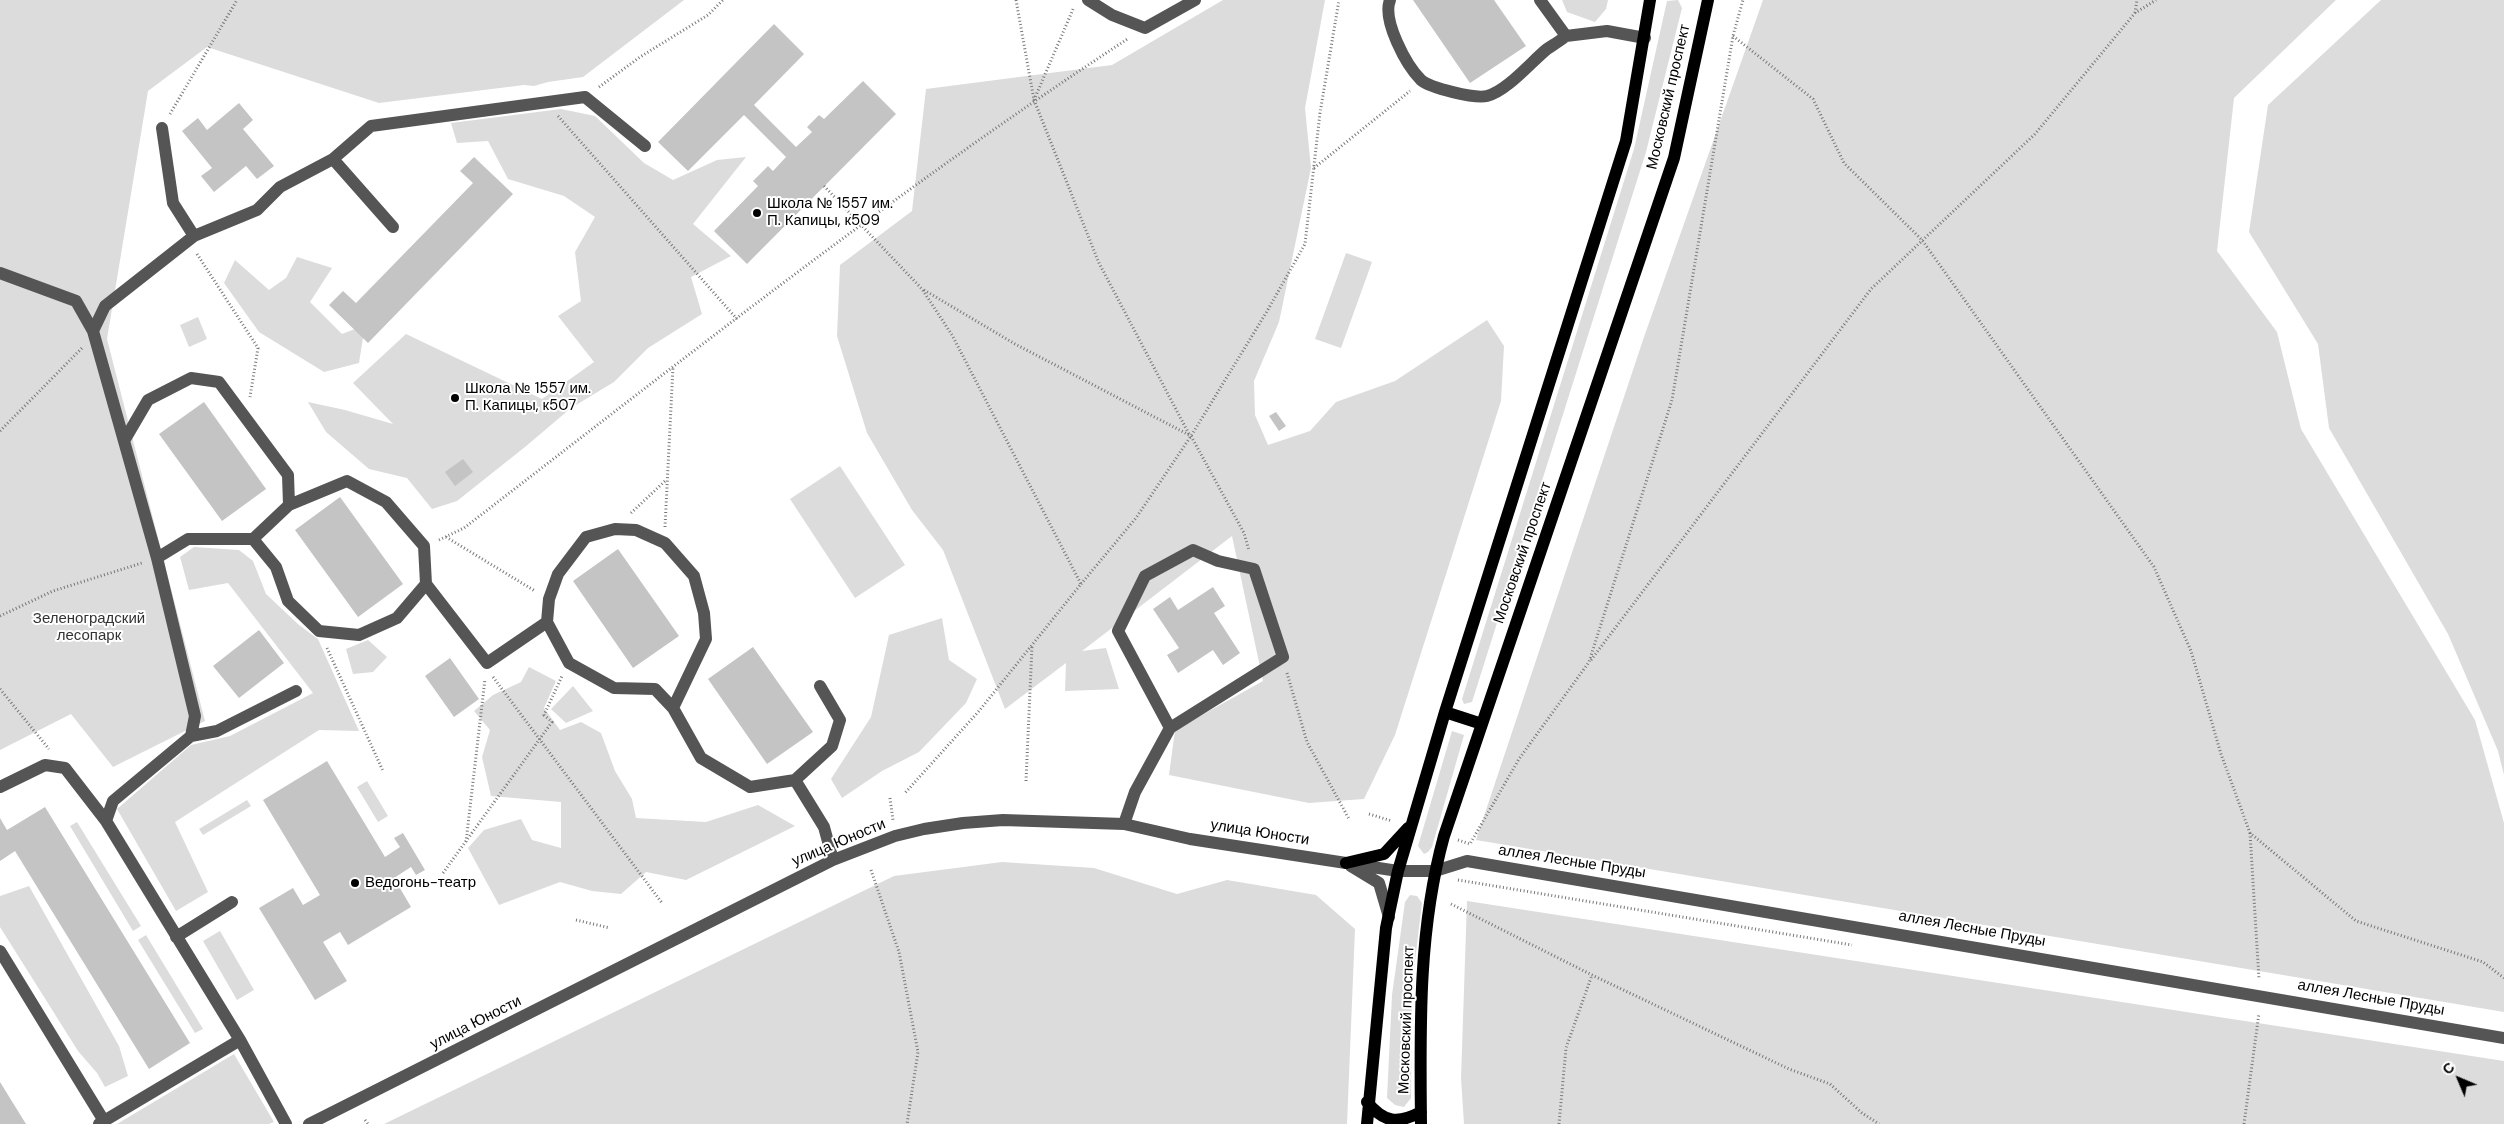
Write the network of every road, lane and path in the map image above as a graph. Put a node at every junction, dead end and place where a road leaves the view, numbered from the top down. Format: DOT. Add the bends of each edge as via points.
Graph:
graph roads {
  1 [pos="237,0"];
  2 [pos="723,0"];
  3 [pos="1016,0"];
  4 [pos="1077,0"];
  5 [pos="1088,0"];
  6 [pos="1195,0"];
  7 [pos="1339,0"];
  8 [pos="1390,0"];
  9 [pos="1540,0"];
  10 [pos="1650,0"];
  11 [pos="1708,0"];
  12 [pos="1743,0"];
  13 [pos="2137,0"];
  14 [pos="2156,0"];
  15 [pos="2135,13"];
  16 [pos="1145,28"];
  17 [pos="1566,36"];
  18 [pos="1733,36"];
  19 [pos="1645,38"];
  20 [pos="1422,81"];
  21 [pos="585,97"];
  22 [pos="1034,100"];
  23 [pos="546,102"];
  24 [pos="162,128"];
  25 [pos="645,146"];
  26 [pos="333,159"];
  27 [pos="1314,168"];
  28 [pos="824,186"];
  29 [pos="861,224"];
  30 [pos="393,227"];
  31 [pos="191,239"];
  32 [pos="1922,240"];
  33 [pos="0,272"];
  34 [pos="922,289"];
  35 [pos="736,319"];
  36 [pos="93,334"];
  37 [pos="673,367"];
  38 [pos="247,418"];
  39 [pos="0,432"];
  40 [pos="1191,436"];
  41 [pos="124,441"];
  42 [pos="666,480"];
  43 [pos="289,505"];
  44 [pos="615,529"];
  45 [pos="445,537"];
  46 [pos="253,539"];
  47 [pos="665,543"];
  48 [pos="424,546"];
  49 [pos="157,558"];
  50 [pos="1254,568"];
  51 [pos="426,584"];
  52 [pos="1081,584"];
  53 [pos="549,600"];
  54 [pos="0,616"];
  55 [pos="547,622"];
  56 [pos="319,632"];
  57 [pos="1032,645"];
  58 [pos="1283,657"];
  59 [pos="1589,662"];
  60 [pos="569,663"];
  61 [pos="487,666"];
  62 [pos="820,686"];
  63 [pos="0,689"];
  64 [pos="296,690"];
  65 [pos="673,708"];
  66 [pos="1445,712"];
  67 [pos="1482,724"];
  68 [pos="1170,728"];
  69 [pos="191,736"];
  70 [pos="539,739"];
  71 [pos="65,768"];
  72 [pos="383,771"];
  73 [pos="795,780"];
  74 [pos="1026,781"];
  75 [pos="0,787"];
  76 [pos="906,793"];
  77 [pos="1349,819"];
  78 [pos="106,821"];
  79 [pos="1124,824"];
  80 [pos="1410,826"];
  81 [pos="465,842"];
  82 [pos="1470,844"];
  83 [pos="833,860"];
  84 [pos="1346,863"];
  85 [pos="870,870"];
  86 [pos="1398,871"];
  87 [pos="1435,871"];
  88 [pos="443,873"];
  89 [pos="232,902"];
  90 [pos="662,903"];
  91 [pos="1451,904"];
  92 [pos="1389,917"];
  93 [pos="576,920"];
  94 [pos="610,928"];
  95 [pos="176,937"];
  96 [pos="0,951"];
  97 [pos="1592,975"];
  98 [pos="2504,978"];
  99 [pos="2504,1038"];
  100 [pos="240,1040"];
  101 [pos="1367,1102"];
  102 [pos="1421,1118"];
  103 [pos="365,1120"];
  104 [pos="102,1123"];
  105 [pos="286,1124"];
  106 [pos="309,1124"];
  107 [pos="368,1124"];
  108 [pos="907,1124"];
  109 [pos="1367,1124"];
  110 [pos="1559,1124"];
  111 [pos="1879,1124"];
  1 -- 24 [label="path"];
  2 -- 21 [label="path" via="708,15 640,57"];
  3 -- 22 [label="path"];
  4 -- 22 [label="path"];
  5 -- 16 [label="street"];
  6 -- 16 [label="street"];
  7 -- 27 [label="path"];
  8 -- 20 [label="street" via="1393,32 1406,61"];
  9 -- 17 [label="street"];
  10 -- 19 [label="main road, Московский проспект"];
  11 -- 67 [label="main road, Московский проспект" via="1674,158"];
  12 -- 18 [label="path"];
  13 -- 15 [label="path"];
  14 -- 15 [label="path"];
  15 -- 32 [label="path" via="2035,134"];
  16 -- 22 [label="path"];
  17 -- 19 [label="street" via="1607,30"];
  17 -- 20 [label="street" via="1510,83 1487,97 1438,88"];
  18 -- 32 [label="path" via="1813,99 1844,163"];
  18 -- 59 [label="path" via="1672,400"];
  19 -- 66 [label="main road, Московский проспект" via="1626,142"];
  20 -- 27 [label="path"];
  21 -- 23 [label="street"];
  21 -- 25 [label="street"];
  22 -- 29 [label="path"];
  22 -- 40 [label="path" via="1099,263"];
  23 -- 26 [label="street" via="371,126"];
  23 -- 35 [label="path"];
  24 -- 31 [label="street" via="173,203"];
  26 -- 30 [label="street"];
  26 -- 31 [label="street" via="280,187 257,210"];
  27 -- 40 [label="path" via="1305,244"];
  28 -- 29 [label="path"];
  29 -- 34 [label="path"];
  29 -- 35 [label="path"];
  31 -- 36 [label="street" via="105,306"];
  31 -- 38 [label="path" via="258,348"];
  32 -- 59 [label="path" via="1871,289"];
  32 -- 98 [label="path" via="2154,567 2191,651 2221,754 2250,834 2356,921 2483,962"];
  33 -- 36 [label="street" via="76,301"];
  34 -- 40 [label="path" via="1015,344"];
  34 -- 52 [label="path" via="952,335"];
  35 -- 37 [label="path"];
  36 -- 39 [label="path"];
  36 -- 41 [label="street"];
  37 -- 42 [label="path"];
  37 -- 45 [label="path" via="464,528"];
  38 -- 41 [label="street" via="219,382 191,378 148,400"];
  38 -- 43 [label="street" via="288,475"];
  40 -- 50 [label="path" via="1244,533"];
  40 -- 52 [label="path" via="1136,518"];
  41 -- 49 [label="street"];
  42 -- 44 [label="path"];
  42 -- 47 [label="path"];
  43 -- 46 [label="street"];
  43 -- 48 [label="street" via="347,481 386,502"];
  44 -- 47 [label="street" via="636,530"];
  44 -- 53 [label="street" via="586,537 558,574"];
  45 -- 48 [label="path"];
  45 -- 53 [label="path"];
  46 -- 49 [label="street" via="188,539"];
  46 -- 56 [label="street" via="276,567 288,601"];
  47 -- 65 [label="street" via="694,576 704,613 706,638"];
  48 -- 51 [label="street"];
  49 -- 54 [label="path" via="53,591"];
  49 -- 69 [label="street" via="195,716"];
  50 -- 58 [label="street"];
  50 -- 68 [label="street" via="1218,561 1193,550 1146,576 1118,631"];
  51 -- 56 [label="street" via="397,618 359,635"];
  51 -- 61 [label="street"];
  52 -- 57 [label="path"];
  53 -- 55 [label="street"];
  55 -- 60 [label="street"];
  55 -- 61 [label="street"];
  56 -- 72 [label="path"];
  57 -- 74 [label="path"];
  57 -- 76 [label="path"];
  58 -- 68 [label="street"];
  58 -- 77 [label="path" via="1307,742"];
  59 -- 82 [label="path" via="1519,759"];
  60 -- 65 [label="street" via="614,688 655,688"];
  60 -- 70 [label="path" via="544,715 552,722"];
  61 -- 70 [label="path"];
  61 -- 81 [label="path"];
  62 -- 73 [label="street" via="840,720 832,746"];
  63 -- 71 [label="path"];
  64 -- 69 [label="street" via="217,731"];
  65 -- 73 [label="street" via="701,758 750,787"];
  66 -- 67 [label="main road"];
  66 -- 80 [label="main road, Московский проспект"];
  67 -- 87 [label="main road, Московский проспект"];
  68 -- 79 [label="street" via="1135,792"];
  69 -- 78 [label="street" via="113,801"];
  70 -- 81 [label="path"];
  70 -- 90 [label="path"];
  71 -- 75 [label="street" via="45,765"];
  71 -- 78 [label="street"];
  73 -- 83 [label="street" via="824,827"];
  78 -- 95 [label="street"];
  79 -- 83 [label="street, улица Юности" via="1003,820 962,823 895,836"];
  79 -- 84 [label="street, улица Юности" via="1190,839"];
  80 -- 84 [label="main road" via="1384,854"];
  80 -- 86 [label="main road, Московский проспект"];
  81 -- 88 [label="path"];
  83 -- 106 [label="street, улица Юности"];
  84 -- 86 [label="street, улица Юности"];
  84 -- 92 [label="street" via="1379,883"];
  85 -- 108 [label="path" via="899,952 918,1052"];
  86 -- 87 [label="street, улица Юности"];
  86 -- 92 [label="main road, Московский проспект"];
  87 -- 99 [label="street, аллея Лесные Пруды" via="1467,861"];
  87 -- 102 [label="main road, Московский проспект" via="1421,992"];
  89 -- 95 [label="street"];
  91 -- 97 [label="path"];
  92 -- 101 [label="main road, Московский проспект"];
  93 -- 94 [label="path"];
  95 -- 100 [label="street"];
  96 -- 104 [label="street"];
  97 -- 110 [label="path" via="1566,1048"];
  97 -- 111 [label="path" via="1789,1069 1830,1084 1862,1114"];
  100 -- 104 [label="street"];
  100 -- 105 [label="street"];
  101 -- 102 [label="main road" via="1376,1113 1392,1121"];
  101 -- 109 [label="main road, Московский проспект"];
  103 -- 107 [label="path"];
}
